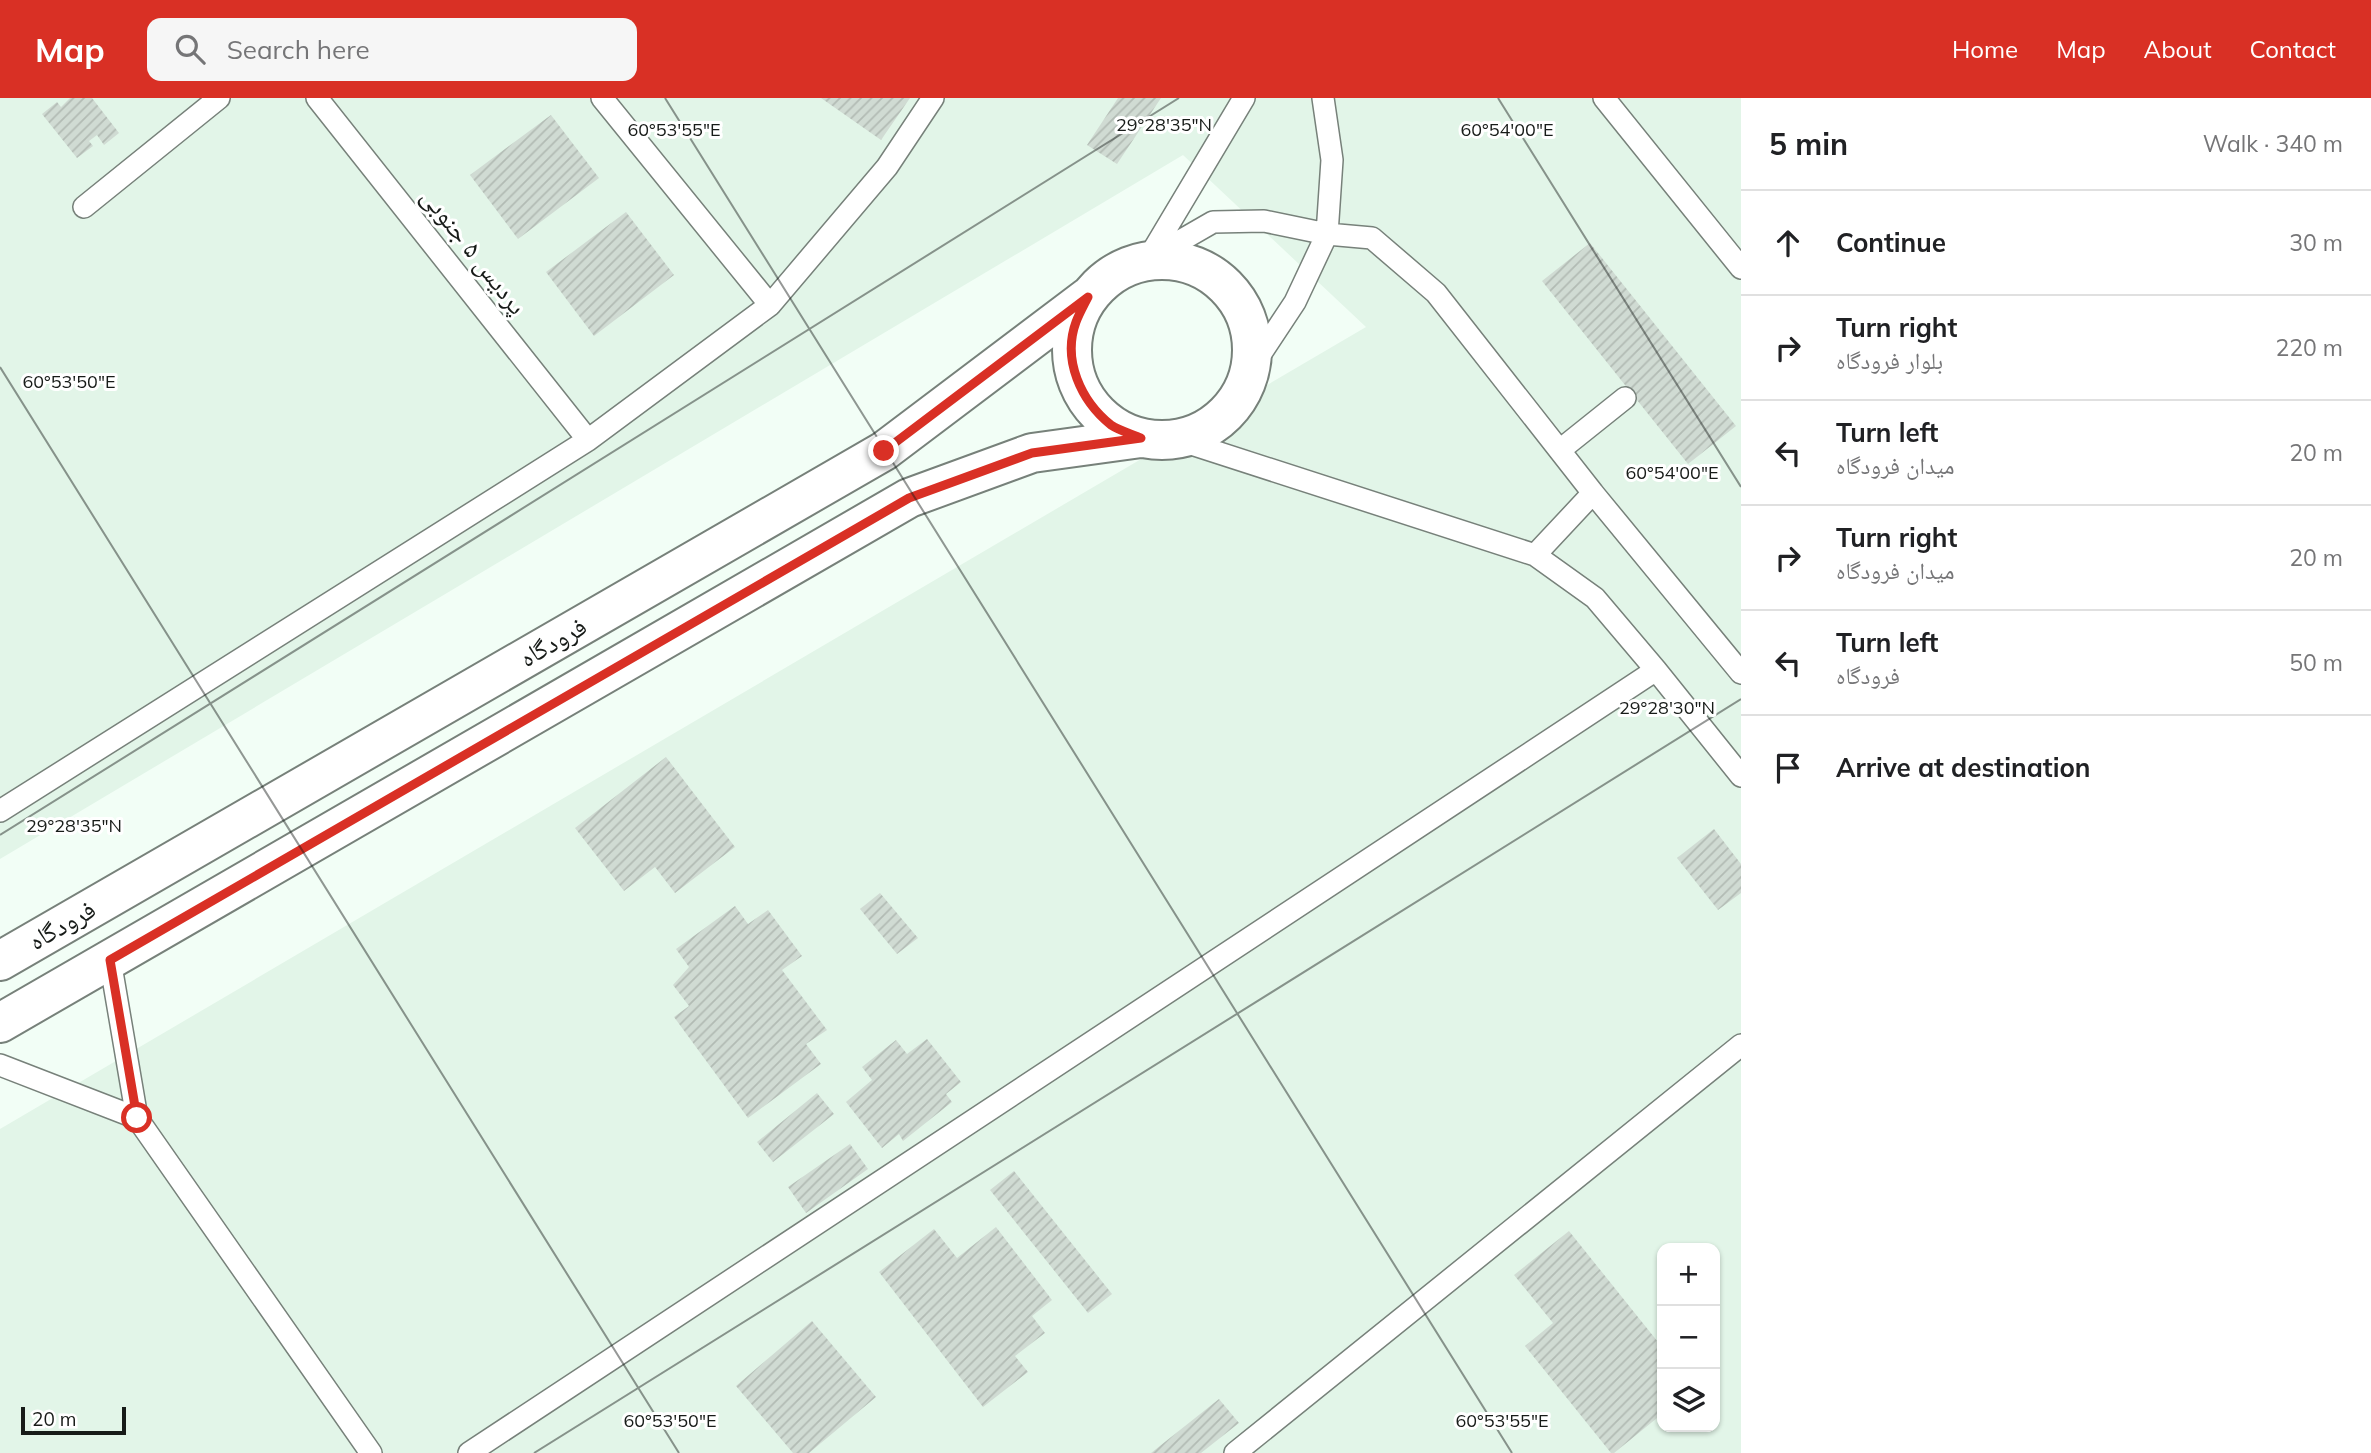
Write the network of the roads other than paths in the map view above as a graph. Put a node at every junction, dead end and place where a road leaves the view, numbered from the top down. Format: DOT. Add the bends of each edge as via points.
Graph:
graph roads {
  1 [pos="219,98"];
  2 [pos="317,98"];
  3 [pos="602,98"];
  4 [pos="933,98"];
  5 [pos="1244,98"];
  6 [pos="1323,98"];
  7 [pos="1604,98"];
  8 [pos="84,207"];
  9 [pos="1327,234"];
  10 [pos="1147,260"];
  11 [pos="1741,268"];
  12 [pos="1088,297"];
  13 [pos="770,305"];
  14 [pos="1250,370"];
  15 [pos="1625,398"];
  16 [pos="1159,438"];
  17 [pos="588,440"];
  18 [pos="1560,450"];
  19 [pos="1593,493"];
  20 [pos="1535,555"];
  21 [pos="1656,670"];
  22 [pos="1741,673"];
  23 [pos="1741,776"];
  24 [pos="0,811"];
  25 [pos="110,960"];
  26 [pos="0,961"];
  27 [pos="0,1023"];
  28 [pos="1741,1045"];
  29 [pos="0,1065"];
  30 [pos="137,1118"];
  31 [pos="371,1453"];
  32 [pos="469,1453"];
  33 [pos="1235,1453"];
  1 -- 8 [label="lane"];
  2 -- 17 [label="lane, پردیس ۵ جنوبی"];
  3 -- 13 [label="lane"];
  4 -- 13 [label="lane" via="887,167"];
  5 -- 10 [label="lane"];
  6 -- 9 [label="lane" via="1332,160"];
  7 -- 11 [label="lane"];
  9 -- 10 [label="lane" via="1264,221 1213,222"];
  9 -- 14 [label="lane" via="1296,302"];
  9 -- 18 [label="lane" via="1372,238 1436,293"];
  10 -- 12 [label="main road" via="1124,267"];
  10 -- 14 [label="main road" via="1177,260 1205,270 1228,287 1245,312 1252,340"];
  12 -- 16 [label="main road" via="1075,324 1071,353 1077,382 1092,408 1114,427"];
  12 -- 26 [label="main road, فرودگاه" via="884,451"];
  13 -- 17 [label="lane"];
  14 -- 16 [label="main road" via="1241,395 1224,415 1202,430"];
  15 -- 18 [label="lane"];
  16 -- 20 [label="lane"];
  16 -- 25 [label="main road" via="1032,453 909,498"];
  17 -- 24 [label="lane"];
  18 -- 19 [label="lane"];
  19 -- 20 [label="lane"];
  19 -- 22 [label="lane"];
  20 -- 21 [label="lane" via="1595,598"];
  21 -- 23 [label="lane"];
  21 -- 32 [label="lane"];
  25 -- 27 [label="main road"];
  25 -- 30 [label="lane"];
  28 -- 33 [label="lane"];
  29 -- 30 [label="lane"];
  30 -- 31 [label="lane"];
}
